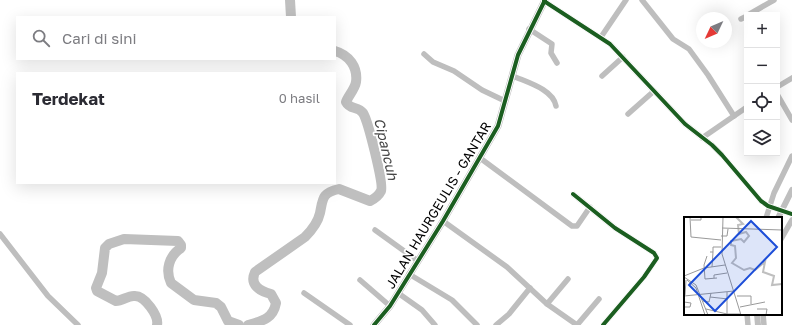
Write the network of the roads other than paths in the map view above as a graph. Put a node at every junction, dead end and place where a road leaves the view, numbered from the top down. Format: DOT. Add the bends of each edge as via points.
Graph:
graph roads {
  1 [pos="544,0"];
  2 [pos="626,0"];
  3 [pos="642,0"];
  4 [pos="774,0"];
  5 [pos="753,12"];
  6 [pos="744,17"];
  7 [pos="741,19"];
  8 [pos="529,29"];
  9 [pos="601,36"];
  10 [pos="424,54"];
  11 [pos="623,58"];
  12 [pos="557,63"];
  13 [pos="513,76"];
  14 [pos="602,76"];
  15 [pos="792,78"];
  16 [pos="780,85"];
  17 [pos="654,91"];
  18 [pos="780,99"];
  19 [pos="505,101"];
  20 [pos="556,106"];
  21 [pos="744,109"];
  22 [pos="628,114"];
  23 [pos="734,116"];
  24 [pos="792,120"];
  25 [pos="702,138"];
  26 [pos="792,156"];
  27 [pos="480,158"];
  28 [pos="573,194"];
  29 [pos="768,206"];
  30 [pos="590,207"];
  31 [pos="791,214"];
  32 [pos="766,217"];
  33 [pos="792,220"];
  34 [pos="443,221"];
  35 [pos="375,230"];
  36 [pos="0,234"];
  37 [pos="782,237"];
  38 [pos="418,262"];
  39 [pos="409,274"];
  40 [pos="568,279"];
  41 [pos="360,280"];
  42 [pos="530,288"];
  43 [pos="304,293"];
  44 [pos="398,293"];
  45 [pos="599,299"];
  46 [pos="547,304"];
  47 [pos="390,306"];
  48 [pos="747,315"];
  49 [pos="763,315"];
  50 [pos="78,325"];
  51 [pos="350,325"];
  52 [pos="374,325"];
  53 [pos="435,325"];
  54 [pos="477,325"];
  55 [pos="496,325"];
  56 [pos="577,325"];
  57 [pos="603,325"];
  58 [pos="748,325"];
  59 [pos="764,325"];
  1 -- 8 [label="street, JALAN HAURGEULIS - GANTAR"];
  1 -- 9 [label="street"];
  2 -- 9 [label="street"];
  3 -- 23 [label="street" via="673,39 689,49"];
  4 -- 5 [label="street"];
  6 -- 7 [label="street"];
  8 -- 12 [label="street" via="552,44 551,53"];
  8 -- 13 [label="street, JALAN HAURGEULIS - GANTAR" via="518,55"];
  9 -- 11 [label="street"];
  10 -- 19 [label="street" via="482,90"];
  11 -- 14 [label="street"];
  11 -- 17 [label="street"];
  13 -- 19 [label="street, JALAN HAURGEULIS - GANTAR"];
  13 -- 20 [label="street" via="550,94"];
  15 -- 16 [label="street"];
  17 -- 22 [label="street"];
  17 -- 25 [label="street" via="694,133"];
  18 -- 24 [label="street"];
  19 -- 27 [label="street, JALAN HAURGEULIS - GANTAR" via="498,126"];
  21 -- 23 [label="street"];
  23 -- 25 [label="street"];
  25 -- 29 [label="street" via="712,145"];
  26 -- 29 [label="street"];
  27 -- 30 [label="street" via="572,226 578,226"];
  27 -- 34 [label="street, JALAN HAURGEULIS - GANTAR"];
  28 -- 30 [label="street"];
  29 -- 31 [label="street"];
  29 -- 32 [label="street"];
  30 -- 57 [label="street" via="615,228 654,253 657,258"];
  33 -- 37 [label="street"];
  34 -- 38 [label="street, JALAN HAURGEULIS - GANTAR"];
  34 -- 42 [label="street" via="507,267"];
  35 -- 38 [label="street"];
  36 -- 50 [label="street" via="48,296"];
  38 -- 39 [label="street, JALAN HAURGEULIS - GANTAR"];
  39 -- 44 [label="street, JALAN HAURGEULIS - GANTAR"];
  39 -- 54 [label="street" via="452,300"];
  40 -- 46 [label="street"];
  41 -- 47 [label="street"];
  42 -- 46 [label="street"];
  42 -- 55 [label="street" via="509,314"];
  43 -- 51 [label="street"];
  44 -- 47 [label="street, JALAN HAURGEULIS - GANTAR"];
  44 -- 53 [label="street" via="426,313"];
  45 -- 56 [label="street"];
  46 -- 56 [label="street"];
  47 -- 52 [label="street, JALAN HAURGEULIS - GANTAR"];
  48 -- 58 [label="street"];
  49 -- 59 [label="street"];
}
